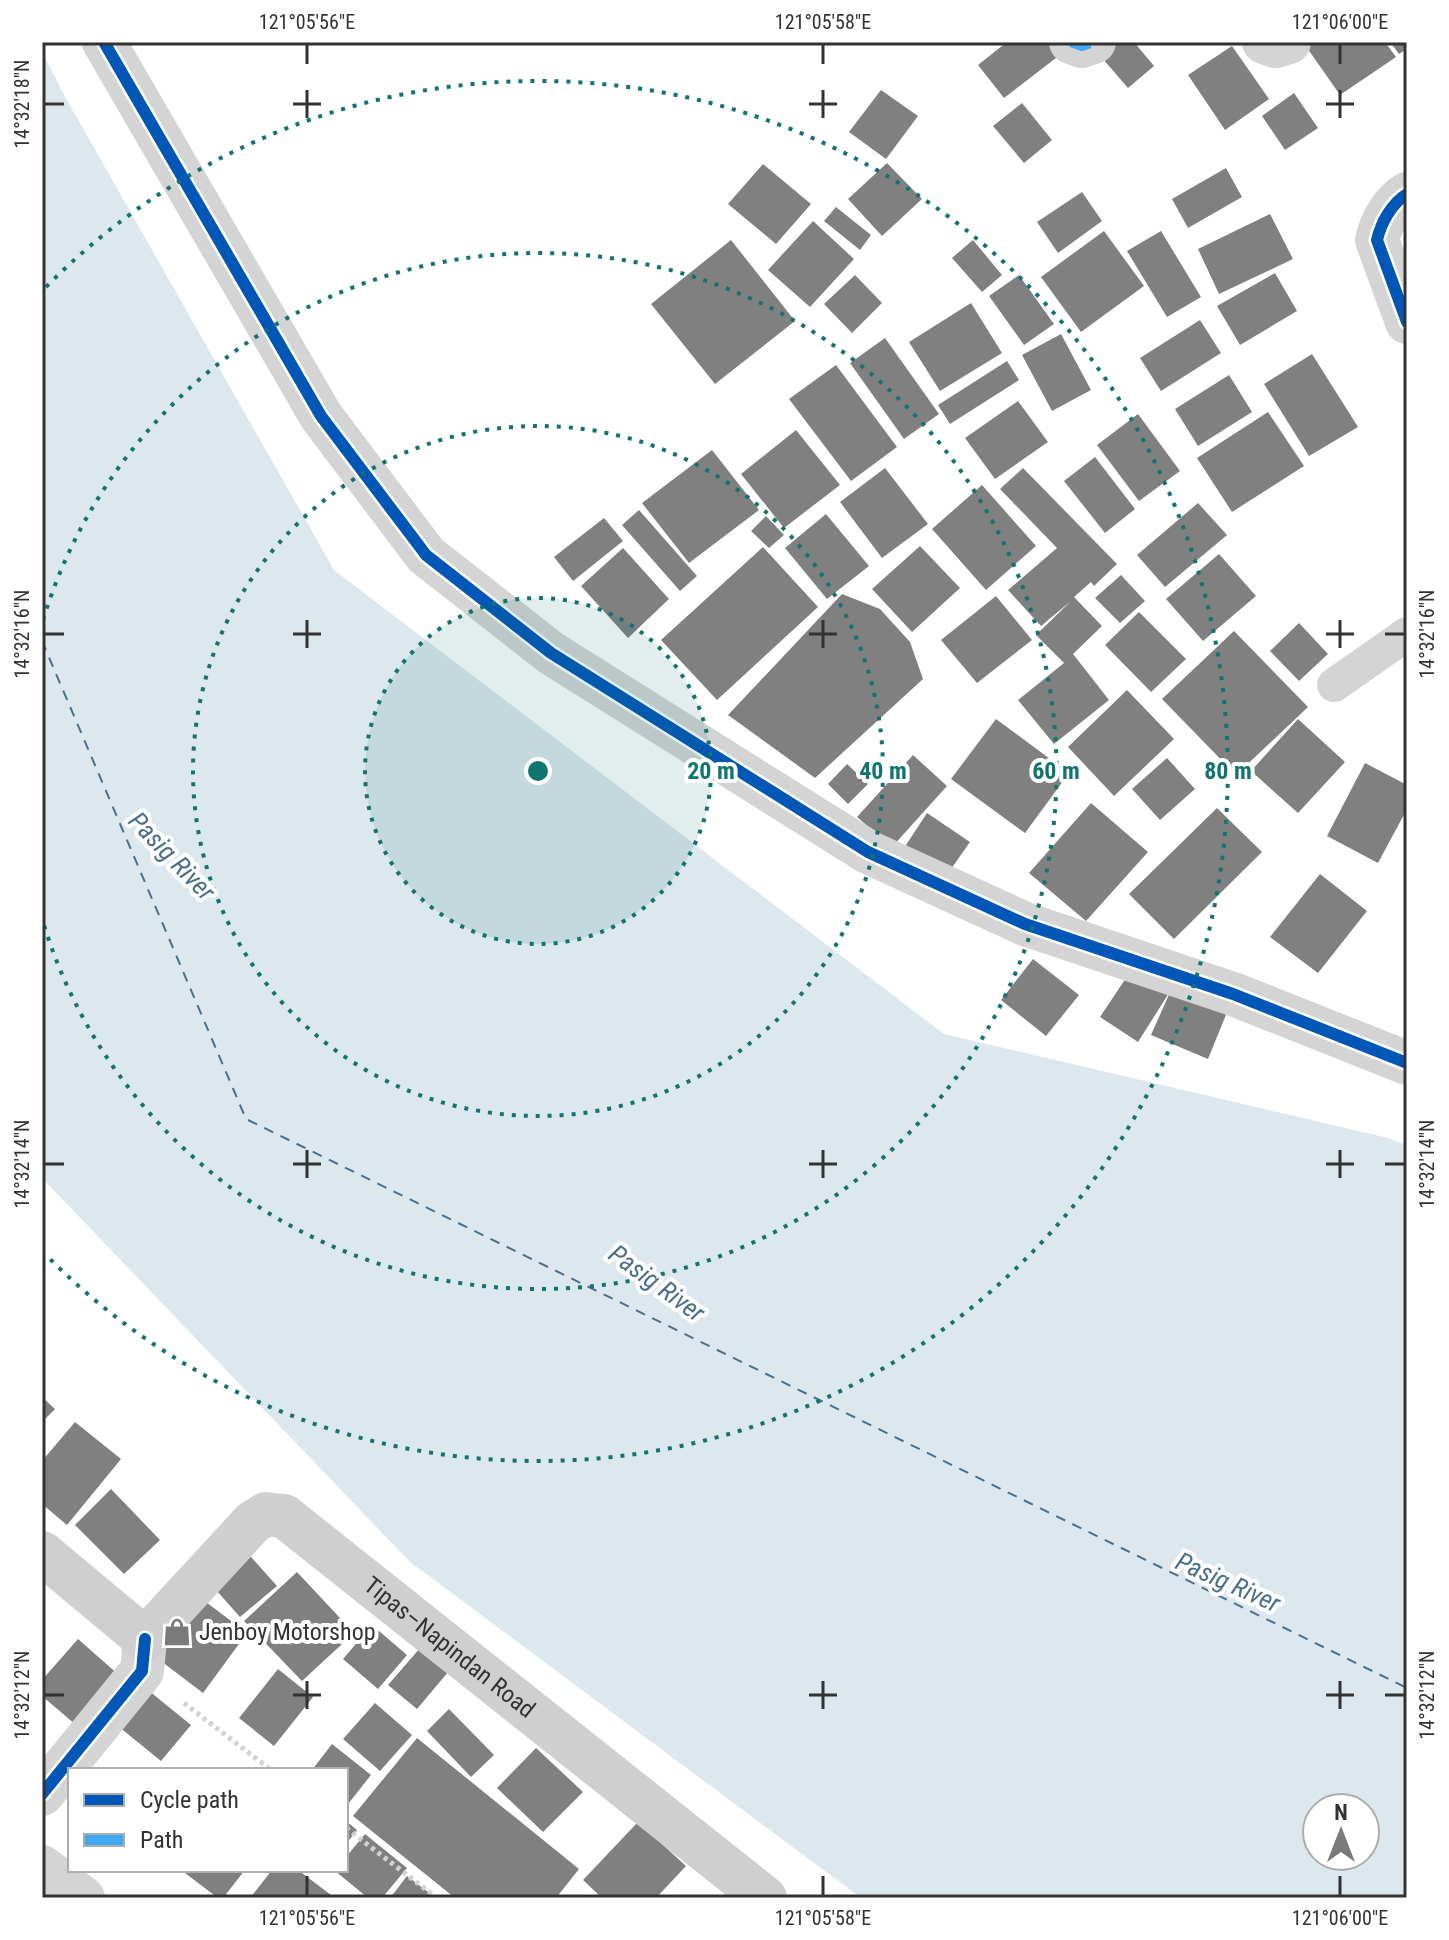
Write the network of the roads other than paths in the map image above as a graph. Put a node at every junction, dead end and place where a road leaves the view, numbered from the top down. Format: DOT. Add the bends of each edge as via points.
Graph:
graph roads {
  1 [pos="104,42"];
  2 [pos="1071,42"];
  3 [pos="1094,42"];
  4 [pos="1407,194"];
  5 [pos="1407,322"];
  6 [pos="1407,634"];
  7 [pos="1334,685"];
  8 [pos="1407,1063"];
  9 [pos="42,1553"];
  10 [pos="144,1655"];
  11 [pos="42,1794"];
  12 [pos="42,1867"];
  13 [pos="83,1898"];
  14 [pos="765,1898"];
  1 -- 8 [label="street" via="321,416 426,555 539,643 868,852 1025,924 1233,994"];
  2 -- 3 [label="street"];
  4 -- 5 [label="street" via="1390,211 1377,240"];
  6 -- 7 [label="lane"];
  9 -- 10 [label="main road"];
  10 -- 11 [label="street"];
  10 -- 14 [label="main road, Tipas–Napindan Road" via="253,1522 266,1514 284,1516"];
  12 -- 13 [label="street"];
}
